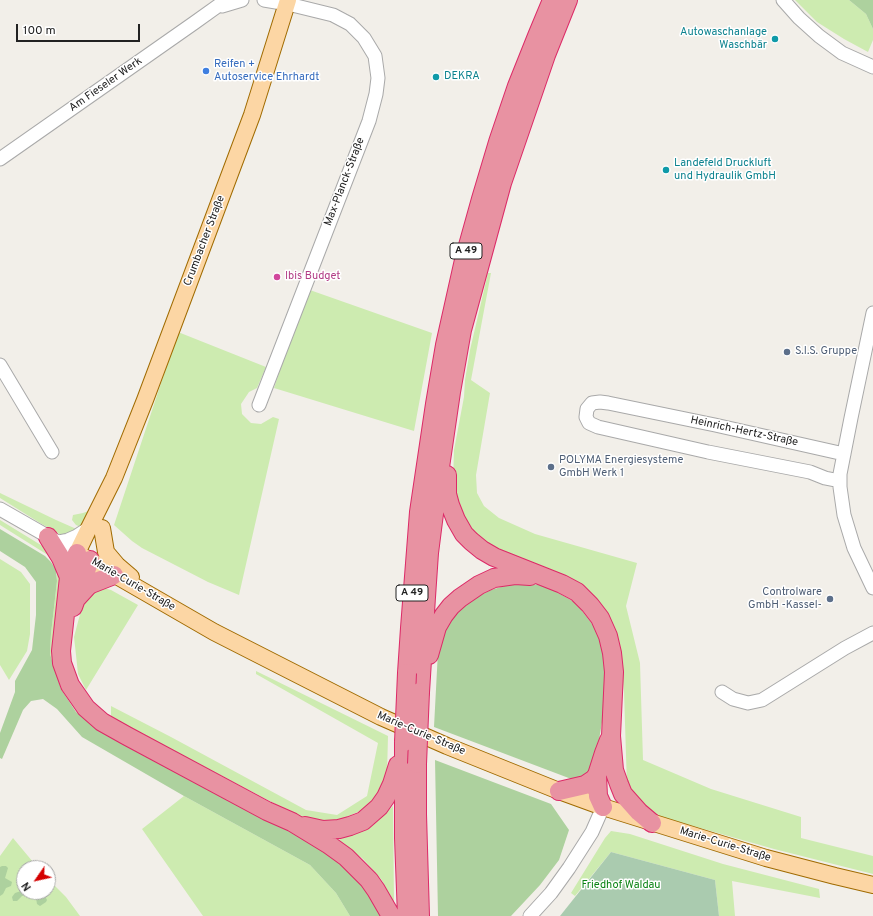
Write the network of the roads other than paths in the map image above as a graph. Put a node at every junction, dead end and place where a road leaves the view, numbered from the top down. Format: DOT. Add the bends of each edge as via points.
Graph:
graph roads {
  1 [pos="229,0"];
  2 [pos="242,0"];
  3 [pos="264,0"];
  4 [pos="552,0"];
  5 [pos="568,0"];
  6 [pos="783,0"];
  7 [pos="286,1"];
  8 [pos="211,11"];
  9 [pos="873,67"];
  10 [pos="0,159"];
  11 [pos="873,313"];
  12 [pos="0,365"];
  13 [pos="451,392"];
  14 [pos="259,405"];
  15 [pos="52,452"];
  16 [pos="844,454"];
  17 [pos="840,481"];
  18 [pos="0,510"];
  19 [pos="95,528"];
  20 [pos="53,540"];
  21 [pos="83,557"];
  22 [pos="114,575"];
  23 [pos="69,577"];
  24 [pos="547,577"];
  25 [pos="873,588"];
  26 [pos="152,596"];
  27 [pos="76,600"];
  28 [pos="64,630"];
  29 [pos="873,633"];
  30 [pos="417,682"];
  31 [pos="722,692"];
  32 [pos="406,755"];
  33 [pos="606,773"];
  34 [pos="559,791"];
  35 [pos="603,807"];
  36 [pos="292,822"];
  37 [pos="652,823"];
  38 [pos="873,885"];
  39 [pos="390,916"];
  40 [pos="407,916"];
  41 [pos="420,916"];
  42 [pos="530,916"];
  1 -- 8 [label="street, Am Fieseler Werk"];
  2 -- 8 [label="street, Am Fieseler Werk"];
  3 -- 7 [label="street"];
  4 -- 30 [label="highway, A 49" via="536,36 498,142 464,260 445,345 419,512 410,628"];
  5 -- 13 [label="highway, A 49" via="546,55 502,184 462,330"];
  6 -- 9 [label="street" via="819,36 842,53"];
  7 -- 14 [label="street, Max-Planck-Straße" via="334,15 350,24 364,38 375,56 378,78 369,121"];
  7 -- 19 [label="main road, Crumbacher Straße" via="252,115"];
  8 -- 10 [label="street, Am Fieseler Werk"];
  11 -- 16 [label="street"];
  12 -- 15 [label="street"];
  13 -- 24 [label="highway" via="447,494 456,520 464,534 482,550"];
  13 -- 30 [label="highway, A 49" via="439,474"];
  16 -- 17 [label="street"];
  16 -- 17 [label="street, Heinrich-Hertz-Straße" via="600,402 592,403 587,409 586,417 589,423 598,427 810,472"];
  17 -- 25 [label="street" via="847,526 854,548"];
  18 -- 20 [label="street, Marie-Curie-Straße"];
  19 -- 20 [label="street" via="68,540"];
  19 -- 21 [label="main road, Crumbacher Straße"];
  19 -- 26 [label="main road" via="106,552"];
  20 -- 21 [label="street, Marie-Curie-Straße"];
  20 -- 23 [label="highway"];
  21 -- 22 [label="main road, Marie-Curie-Straße"];
  21 -- 23 [label="highway"];
  21 -- 27 [label="highway"];
  22 -- 26 [label="main road, Marie-Curie-Straße"];
  22 -- 27 [label="highway" via="91,584"];
  23 -- 28 [label="highway"];
  24 -- 30 [label="highway" via="515,575 494,578 460,598 451,606 437,627"];
  24 -- 33 [label="highway" via="577,592 600,618 608,636 614,672 611,736"];
  26 -- 34 [label="main road, Marie-Curie-Straße" via="214,632 381,717"];
  27 -- 28 [label="highway"];
  28 -- 36 [label="highway" via="61,650 65,674 86,708 102,722"];
  29 -- 31 [label="street" via="762,700 748,703 733,700"];
  30 -- 32 [label="highway, A 49, bridge"];
  30 -- 32 [label="highway, A 49, bridge"];
  32 -- 36 [label="highway" via="379,808 363,820 332,830 316,829"];
  32 -- 40 [label="highway, A 49" via="404,838"];
  32 -- 41 [label="highway, A 49" via="418,821"];
  33 -- 34 [label="highway" via="585,785"];
  33 -- 35 [label="highway" via="612,781"];
  33 -- 37 [label="highway" via="619,784 623,794 639,812"];
  34 -- 35 [label="main road, Marie-Curie-Straße"];
  35 -- 37 [label="main road, Marie-Curie-Straße"];
  35 -- 42 [label="street" via="592,832 569,868"];
  36 -- 39 [label="highway" via="353,863 376,890"];
  37 -- 38 [label="main road, Marie-Curie-Straße" via="766,858"];
}
